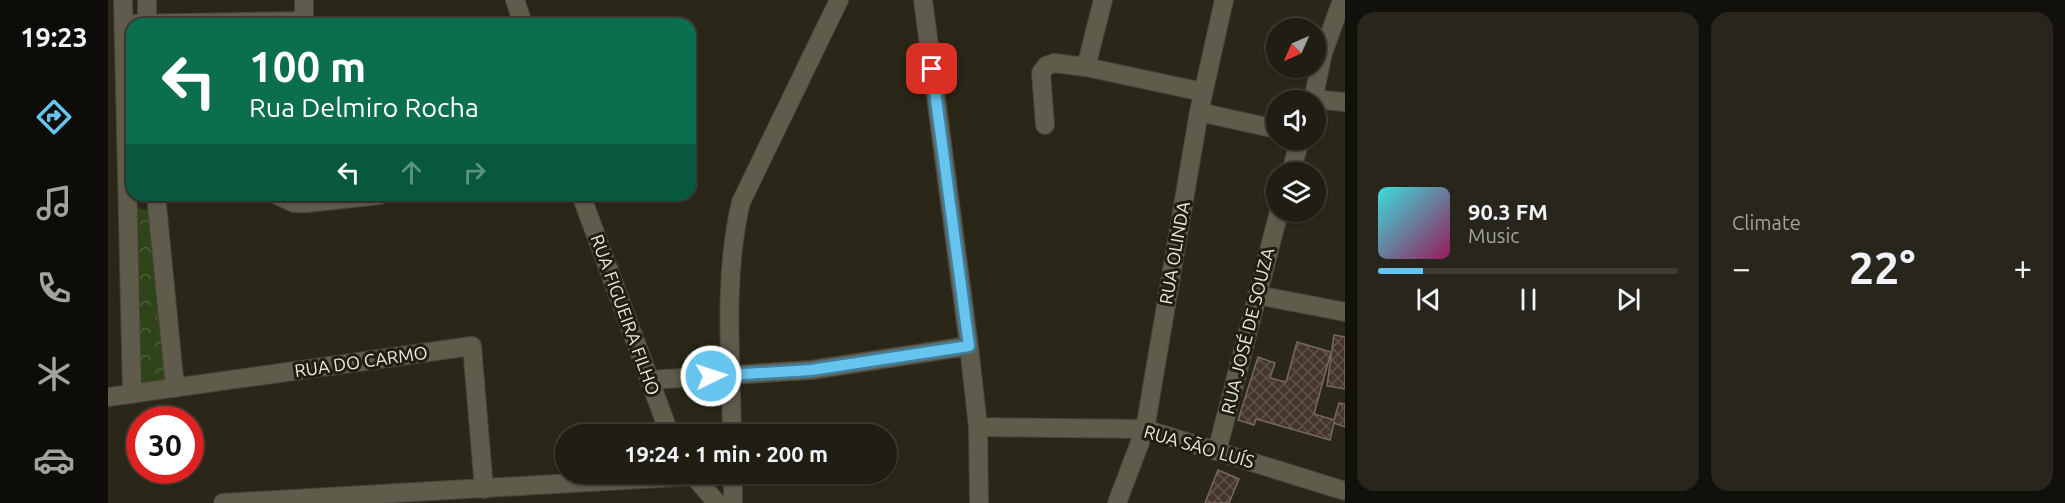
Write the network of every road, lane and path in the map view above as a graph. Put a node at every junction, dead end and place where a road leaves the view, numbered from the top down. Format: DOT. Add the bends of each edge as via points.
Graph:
graph roads {
  1 [pos="123,0"];
  2 [pos="147,0"];
  3 [pos="304,0"];
  4 [pos="515,0"];
  5 [pos="923,0"];
  6 [pos="1103,0"];
  7 [pos="1224,0"];
  8 [pos="1342,0"];
  9 [pos="833,1"];
  10 [pos="147,18"];
  11 [pos="304,18"];
  12 [pos="521,18"];
  13 [pos="124,24"];
  14 [pos="1086,67"];
  15 [pos="126,80"];
  16 [pos="1315,90"];
  17 [pos="1203,92"];
  18 [pos="1326,101"];
  19 [pos="1345,102"];
  20 [pos="1199,112"];
  21 [pos="1045,125"];
  22 [pos="1266,127"];
  23 [pos="130,201"];
  24 [pos="157,201"];
  25 [pos="290,201"];
  26 [pos="325,201"];
  27 [pos="583,201"];
  28 [pos="1276,222"];
  29 [pos="1257,295"];
  30 [pos="1345,312"];
  31 [pos="969,346"];
  32 [pos="731,374"];
  33 [pos="649,380"];
  34 [pos="175,388"];
  35 [pos="132,394"];
  36 [pos="108,397"];
  37 [pos="666,424"];
  38 [pos="732,424"];
  39 [pos="978,428"];
  40 [pos="1145,429"];
  41 [pos="1217,451"];
  42 [pos="559,484"];
  43 [pos="701,484"];
  44 [pos="733,484"];
  45 [pos="484,489"];
  46 [pos="1345,491"];
  47 [pos="223,503"];
  48 [pos="717,503"];
  49 [pos="733,503"];
  50 [pos="980,503"];
  51 [pos="1117,503"];
  1 -- 13 [label="street"];
  2 -- 10 [label="street"];
  3 -- 11 [label="street"];
  4 -- 12 [label="street"];
  5 -- 31 [label="street"];
  6 -- 14 [label="street"];
  7 -- 17 [label="street, RUA OLINDA"];
  8 -- 16 [label="street" via="1323,53"];
  9 -- 32 [label="street" via="741,202 730,271"];
  13 -- 15 [label="street"];
  14 -- 17 [label="street"];
  14 -- 21 [label="street" via="1054,63 1041,73"];
  17 -- 20 [label="street, RUA OLINDA"];
  18 -- 19 [label="street"];
  20 -- 22 [label="street"];
  20 -- 40 [label="street, RUA OLINDA"];
  23 -- 35 [label="street"];
  24 -- 34 [label="street"];
  25 -- 26 [label="street"];
  27 -- 33 [label="street, RUA FIGUEIRA FILHO"];
  28 -- 29 [label="street, RUA JOSÉ DE SOUZA"];
  29 -- 30 [label="street"];
  29 -- 41 [label="street, RUA JOSÉ DE SOUZA"];
  31 -- 32 [label="street" via="811,370"];
  31 -- 39 [label="street"];
  32 -- 33 [label="street"];
  32 -- 38 [label="street"];
  33 -- 37 [label="street, RUA FIGUEIRA FILHO"];
  34 -- 35 [label="street, RUA DO CARMO"];
  34 -- 45 [label="street, RUA DO CARMO" via="472,346"];
  35 -- 36 [label="street, RUA DO CARMO"];
  39 -- 40 [label="street, RUA SÃO LUÍS"];
  39 -- 50 [label="street"];
  40 -- 41 [label="street, RUA SÃO LUÍS"];
  40 -- 51 [label="street, RUA OLINDA"];
  41 -- 46 [label="street, RUA SÃO LUÍS"];
  42 -- 45 [label="street"];
  43 -- 48 [label="street"];
  44 -- 49 [label="street"];
  45 -- 47 [label="street"];
}
